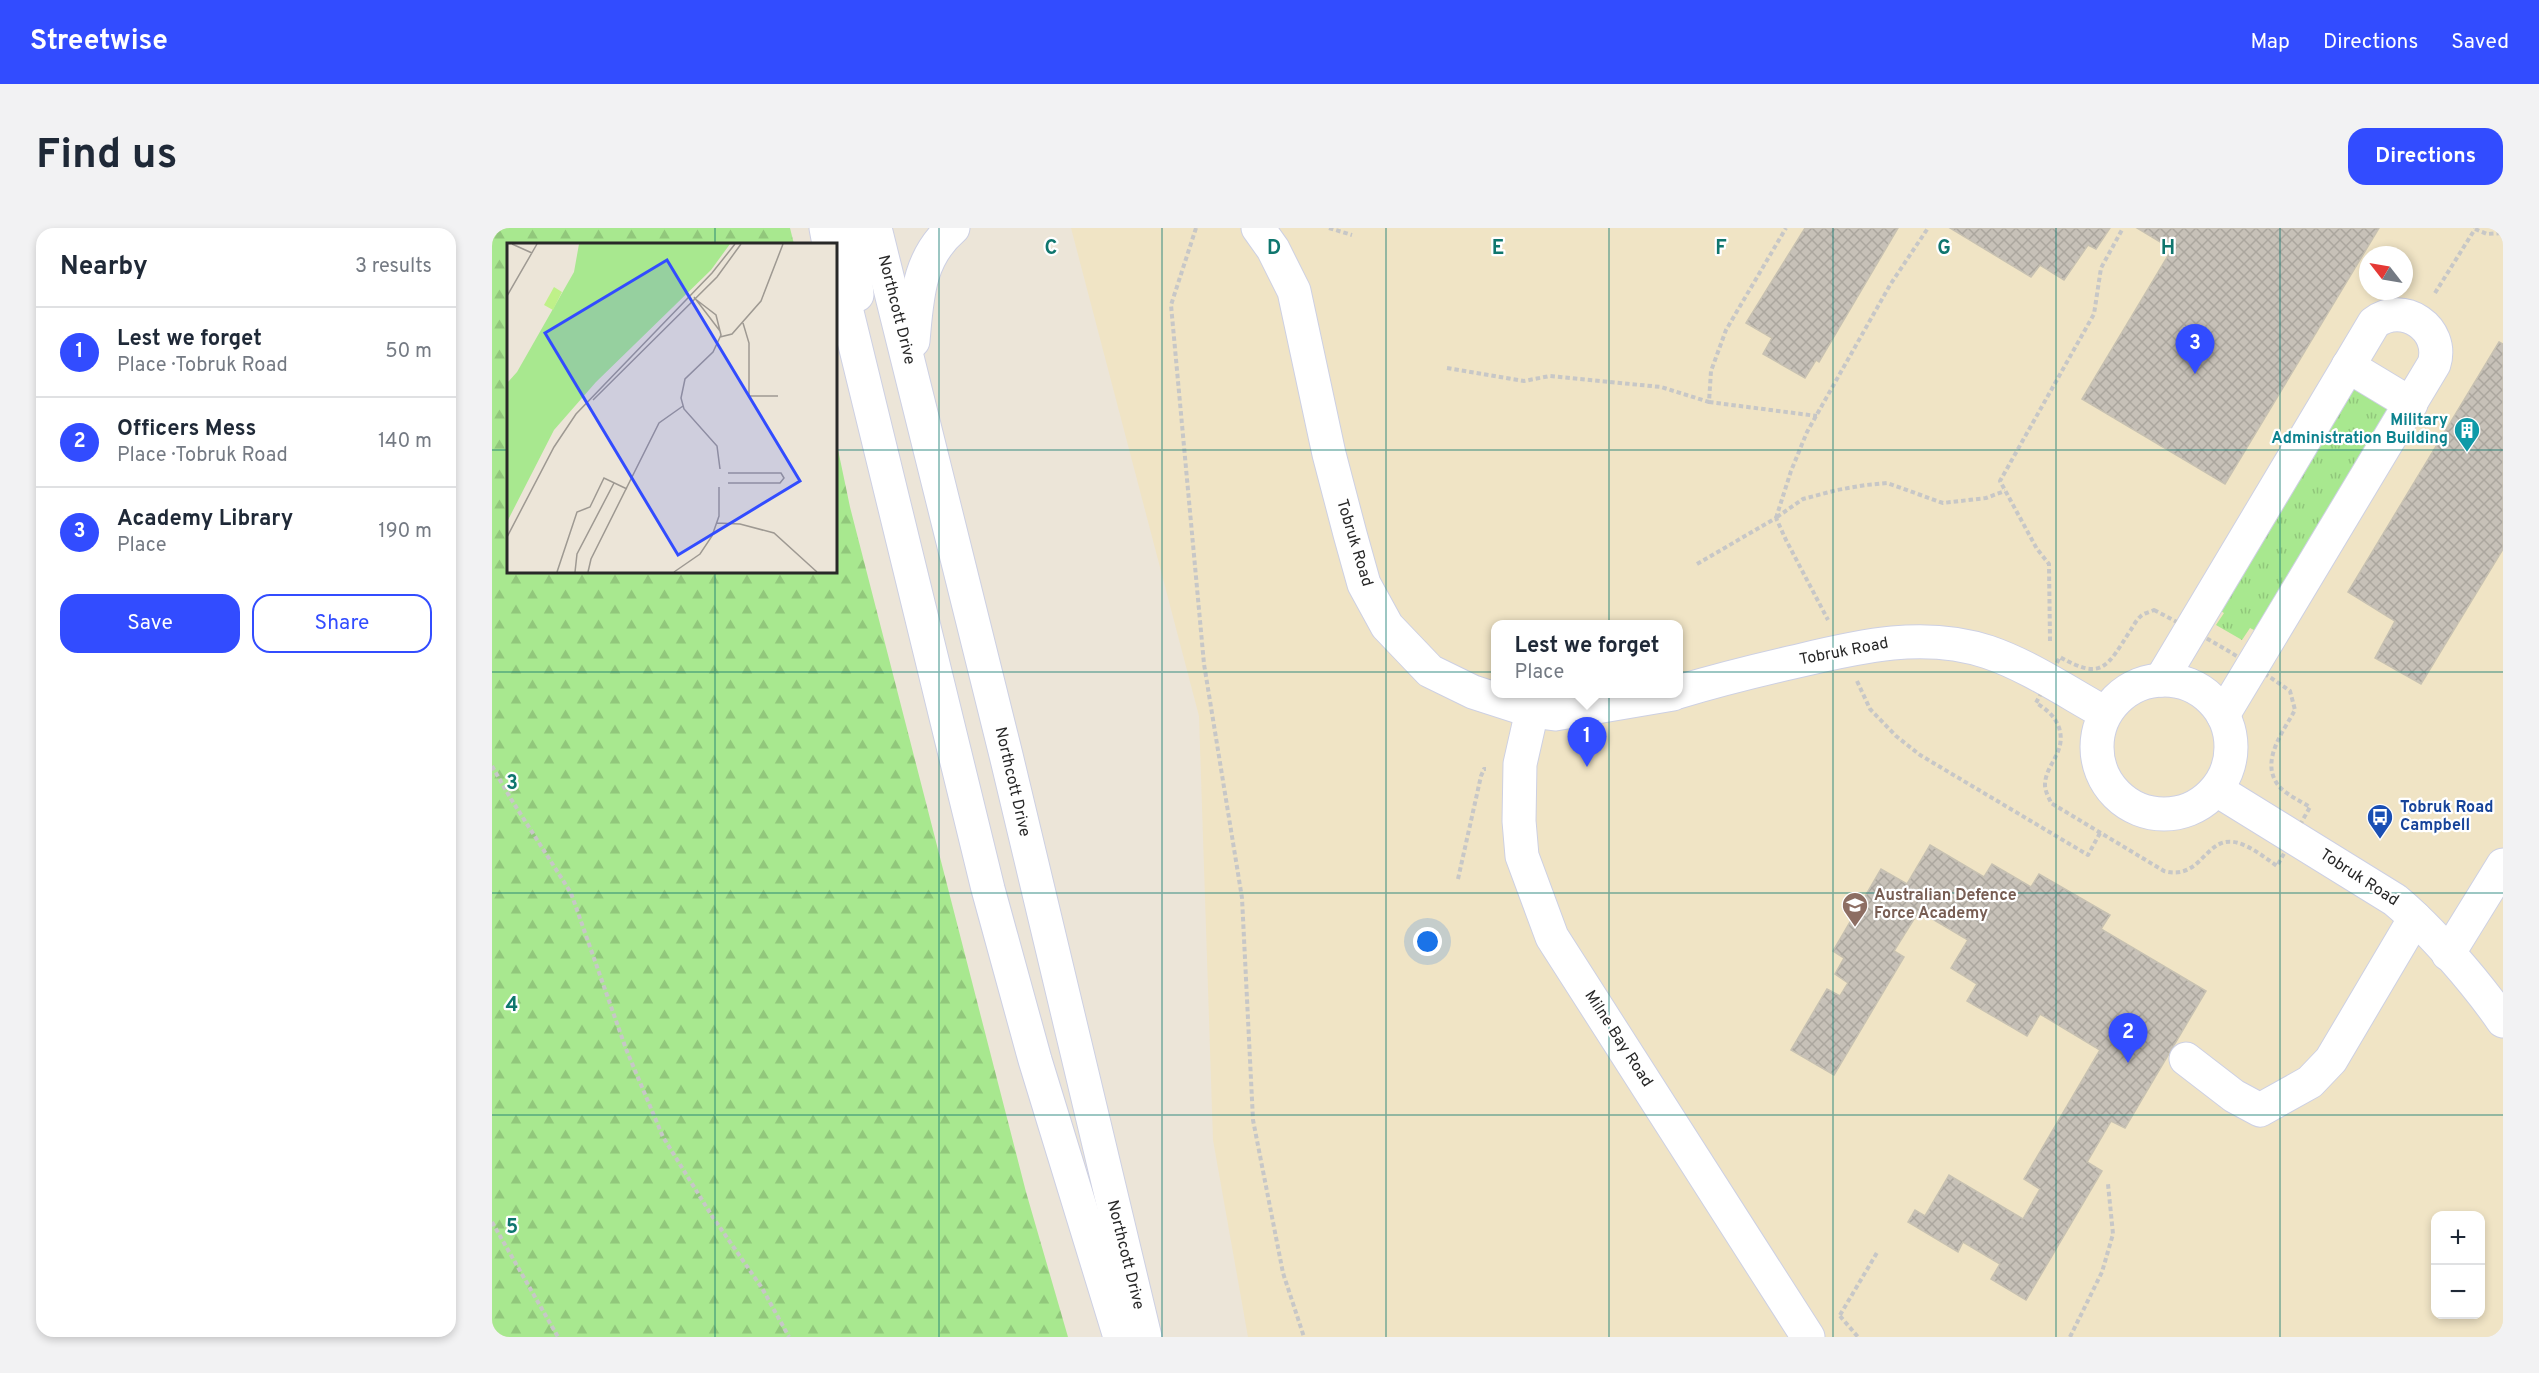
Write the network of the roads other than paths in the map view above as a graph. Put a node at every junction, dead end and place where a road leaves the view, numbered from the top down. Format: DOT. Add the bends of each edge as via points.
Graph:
graph roads {
  1 [pos="825,228"];
  2 [pos="851,228"];
  3 [pos="875,228"];
  4 [pos="953,228"];
  5 [pos="1258,228"];
  6 [pos="830,243"];
  7 [pos="837,271"];
  8 [pos="854,342"];
  9 [pos="2349,366"];
  10 [pos="910,369"];
  11 [pos="2410,404"];
  12 [pos="2161,680"];
  13 [pos="1683,690"];
  14 [pos="1491,698"];
  15 [pos="1492,698"];
  16 [pos="1645,698"];
  17 [pos="1532,711"];
  18 [pos="2105,713"];
  19 [pos="2223,715"];
  20 [pos="2217,790"];
  21 [pos="2503,865"];
  22 [pos="2415,918"];
  23 [pos="2448,954"];
  24 [pos="2503,1021"];
  25 [pos="2186,1059"];
  26 [pos="1120,1337"];
  27 [pos="1145,1337"];
  28 [pos="1809,1337"];
  1 -- 6 [label="street"];
  2 -- 8 [label="street" via="857,295"];
  3 -- 10 [label="street, Northcott Drive"];
  4 -- 10 [label="street" via="932,250 919,280"];
  5 -- 14 [label="street, Tobruk Road" via="1294,291 1329,454 1364,584 1387,626 1430,671"];
  7 -- 8 [label="street, Northcott Drive"];
  8 -- 26 [label="street, Northcott Drive" via="991,900 1038,1071"];
  9 -- 11 [label="street"];
  9 -- 11 [label="street" via="2380,318 2401,314 2417,321 2433,335 2437,354"];
  9 -- 12 [label="street"];
  10 -- 27 [label="street, Northcott Drive"];
  11 -- 19 [label="street"];
  12 -- 18 [label="street" via="2135,686"];
  12 -- 19 [label="street" via="2175,680 2200,690"];
  13 -- 18 [label="street, Tobruk Road" via="1843,650 1886,643 1952,644 2053,661"];
  15 -- 17 [label="street, Tobruk Road"];
  16 -- 17 [label="street, Tobruk Road" via="1555,714"];
  17 -- 28 [label="street, Milne Bay Road" via="1519,773 1522,856 1552,937"];
  18 -- 20 [label="street" via="2099,727 2096,756 2106,784 2127,805 2154,815 2169,815 2197,806"];
  19 -- 20 [label="street" via="2231,748 2226,775"];
  20 -- 22 [label="street, Tobruk Road" via="2383,891"];
  21 -- 23 [label="street"];
  22 -- 23 [label="street, Tobruk Road"];
  22 -- 25 [label="street" via="2331,1060 2310,1082 2260,1110 2234,1096"];
  23 -- 24 [label="street, Tobruk Road"];
}
